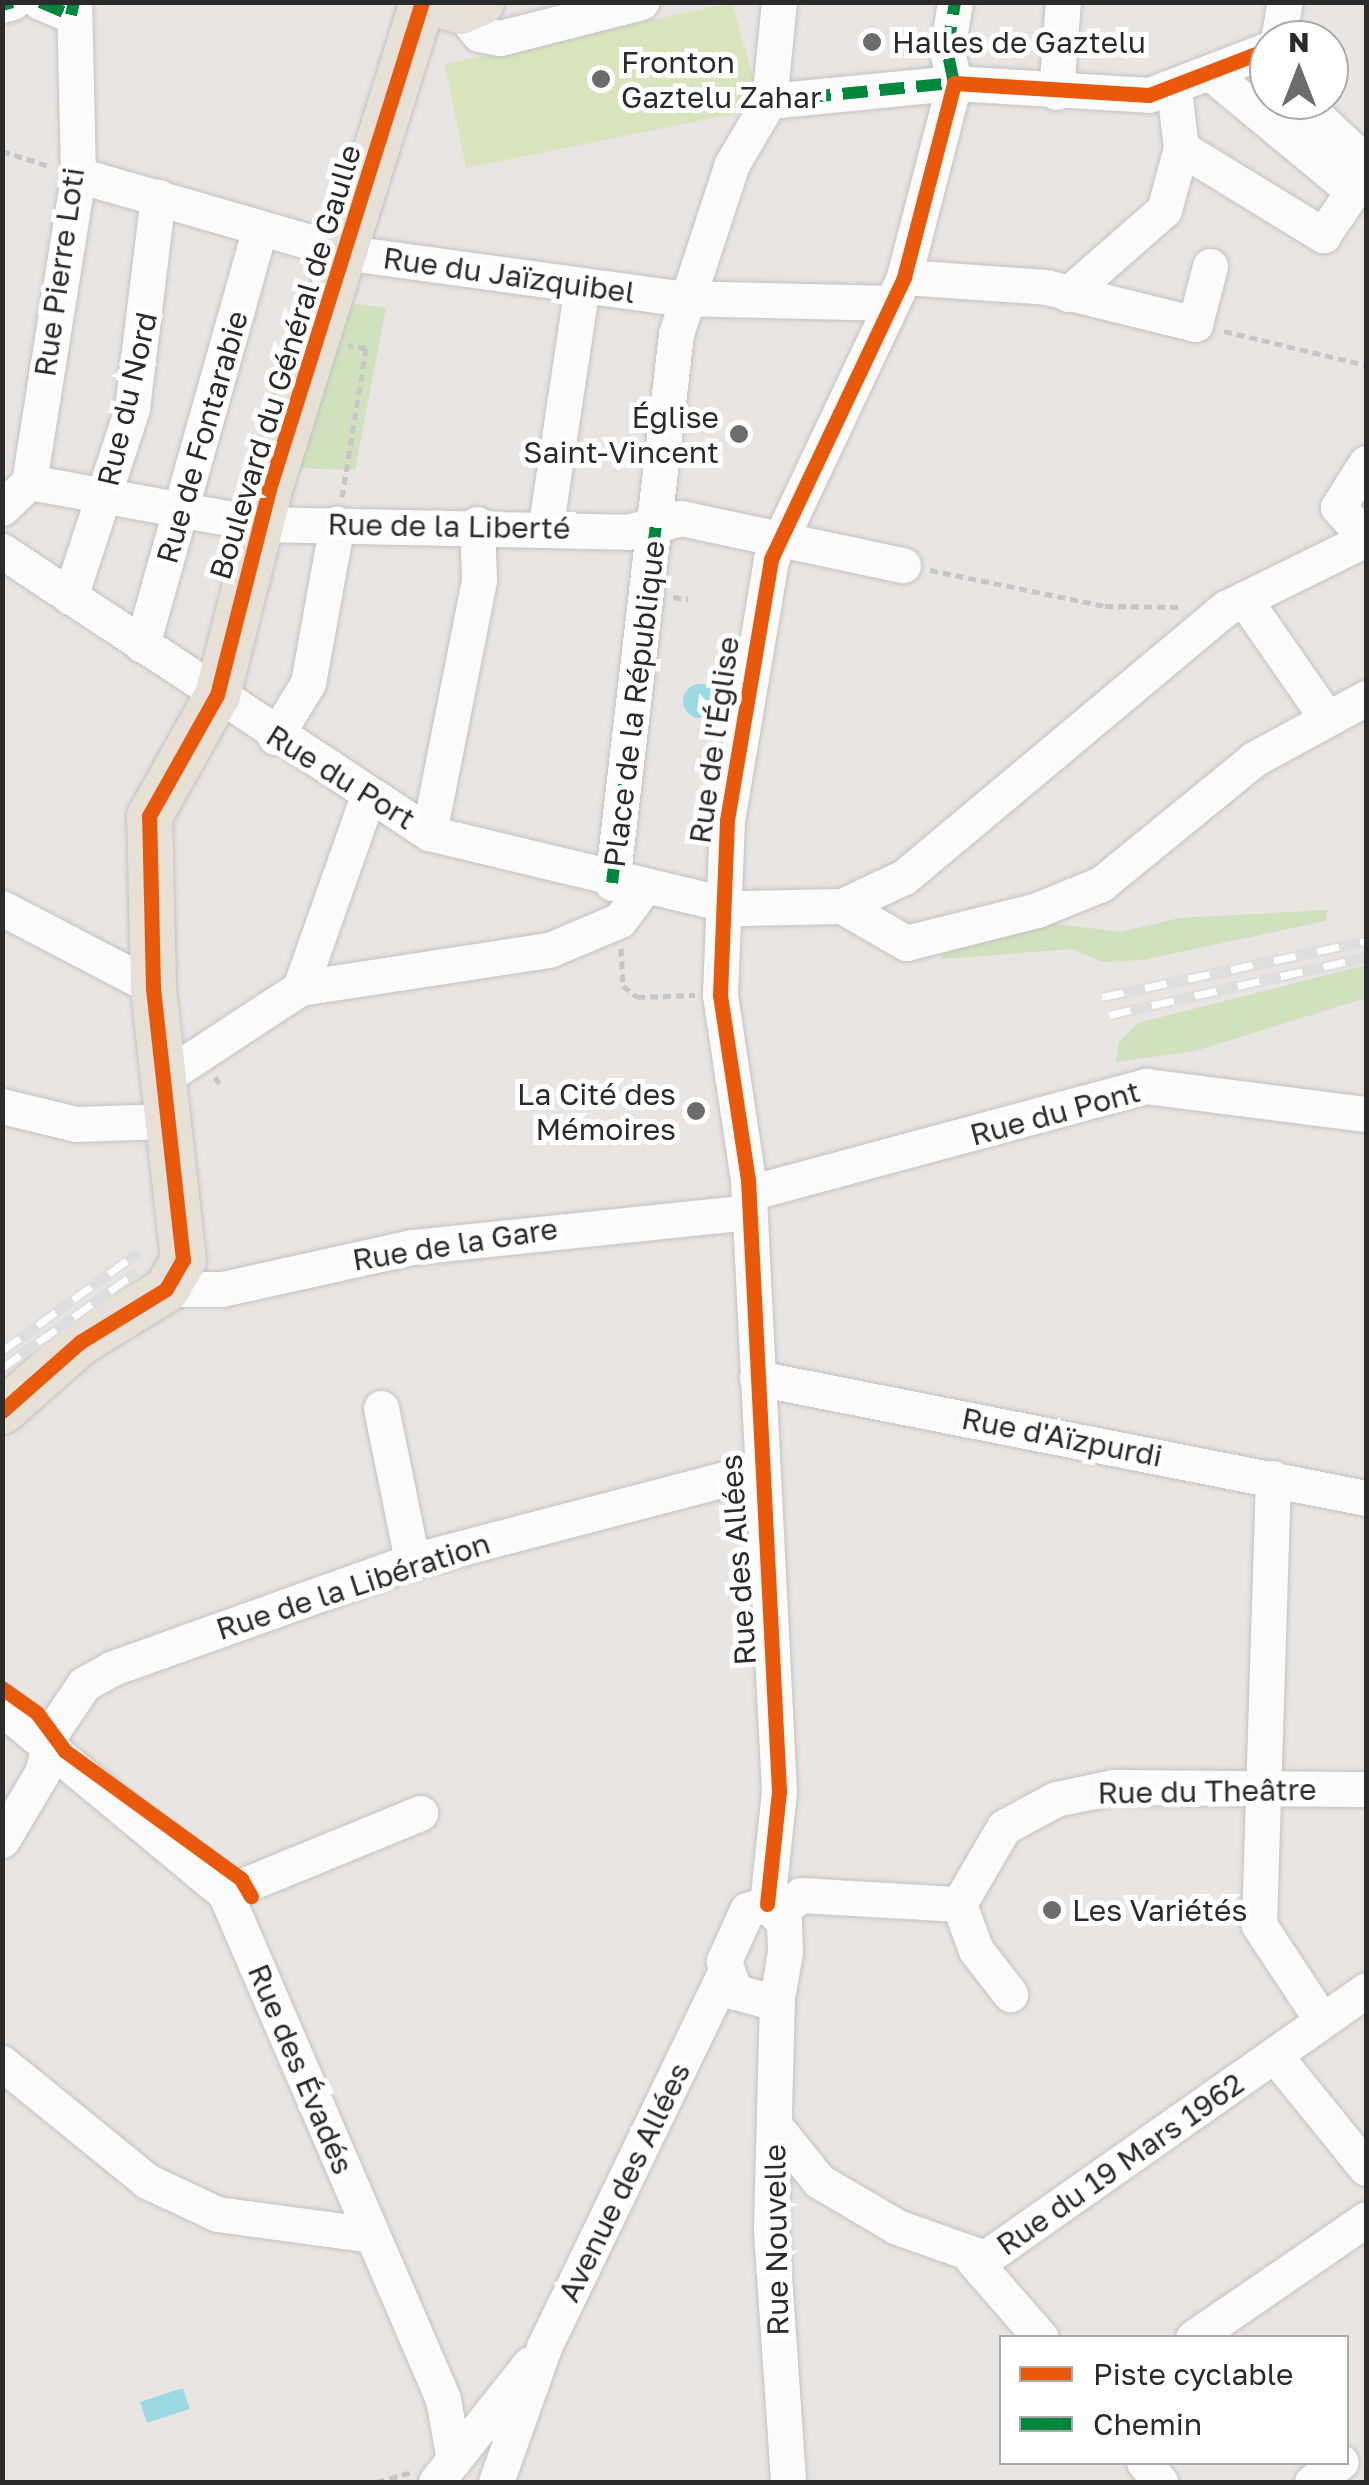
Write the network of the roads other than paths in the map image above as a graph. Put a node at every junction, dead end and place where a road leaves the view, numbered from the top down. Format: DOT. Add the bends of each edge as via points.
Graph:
graph roads {
  1 [pos="13,2"];
  2 [pos="641,2"];
  3 [pos="778,2"];
  4 [pos="955,2"];
  5 [pos="1063,2"];
  6 [pos="2,5"];
  7 [pos="449,6"];
  8 [pos="61,7"];
  9 [pos="1249,61"];
  10 [pos="1214,76"];
  11 [pos="954,83"];
  12 [pos="1174,90"];
  13 [pos="1056,92"];
  14 [pos="769,101"];
  15 [pos="1320,120"];
  16 [pos="1181,148"];
  17 [pos="1366,163"];
  18 [pos="78,175"];
  19 [pos="158,196"];
  20 [pos="260,228"];
  21 [pos="349,253"];
  22 [pos="1210,266"];
  23 [pos="582,286"];
  24 [pos="898,290"];
  25 [pos="1068,294"];
  26 [pos="695,299"];
  27 [pos="1366,464"];
  28 [pos="29,482"];
  29 [pos="105,497"];
  30 [pos="2,508"];
  31 [pos="183,513"];
  32 [pos="260,524"];
  33 [pos="337,524"];
  34 [pos="477,524"];
  35 [pos="546,524"];
  36 [pos="656,524"];
  37 [pos="1366,539"];
  38 [pos="777,540"];
  39 [pos="2,551"];
  40 [pos="903,565"];
  41 [pos="70,597"];
  42 [pos="1235,604"];
  43 [pos="142,645"];
  44 [pos="217,695"];
  45 [pos="1366,698"];
  46 [pos="1324,714"];
  47 [pos="275,737"];
  48 [pos="368,796"];
  49 [pos="429,833"];
  50 [pos="627,886"];
  51 [pos="723,906"];
  52 [pos="842,906"];
  53 [pos="2,908"];
  54 [pos="154,988"];
  55 [pos="300,988"];
  56 [pos="166,1099"];
  57 [pos="2,1106"];
  58 [pos="1366,1114"];
  59 [pos="748,1202"];
  60 [pos="166,1290"];
  61 [pos="757,1378"];
  62 [pos="381,1408"];
  63 [pos="2,1411"];
  64 [pos="758,1470"];
  65 [pos="1272,1478"];
  66 [pos="1366,1498"];
  67 [pos="412,1561"];
  68 [pos="2,1708"];
  69 [pos="48,1749"];
  70 [pos="1259,1789"];
  71 [pos="1366,1789"];
  72 [pos="420,1813"];
  73 [pos="2,1840"];
  74 [pos="225,1893"];
  75 [pos="779,1900"];
  76 [pos="959,1904"];
  77 [pos="729,1984"];
  78 [pos="1366,1990"];
  79 [pos="1010,1994"];
  80 [pos="777,1998"];
  81 [pos="1321,2019"];
  82 [pos="1275,2056"];
  83 [pos="2,2063"];
  84 [pos="774,2125"];
  85 [pos="1366,2168"];
  86 [pos="1366,2219"];
  87 [pos="372,2235"];
  88 [pos="973,2260"];
  89 [pos="1039,2335"];
  90 [pos="1197,2335"];
  91 [pos="544,2347"];
  92 [pos="443,2399"];
  93 [pos="483,2429"];
  94 [pos="1337,2465"];
  95 [pos="501,2470"];
  96 [pos="445,2471"];
  97 [pos="788,2482"];
  98 [pos="1312,2482"];
  1 -- 6 [label="street"];
  2 -- 7 [label="street" via="500,38 479,34"];
  3 -- 14 [label="street"];
  4 -- 11 [label="street, Rue de l'Église" via="947,51"];
  5 -- 13 [label="street"];
  7 -- 21 [label="main road, Boulevard du Général de Gaulle" via="411,46"];
  8 -- 18 [label="street, Rue Pierre Loti"];
  9 -- 10 [label="street"];
  10 -- 12 [label="street"];
  10 -- 16 [label="street" via="1352,191 1323,235"];
  11 -- 13 [label="street"];
  11 -- 14 [label="street"];
  11 -- 24 [label="street, Rue de l'Église"];
  12 -- 13 [label="street"];
  12 -- 16 [label="street"];
  14 -- 26 [label="street, Place de la République" via="732,164"];
  15 -- 17 [label="street"];
  16 -- 25 [label="street" via="1153,228"];
  18 -- 19 [label="street, Rue du Jaïzquibel"];
  18 -- 28 [label="street, Rue Pierre Loti"];
  19 -- 20 [label="street, Rue du Jaïzquibel"];
  19 -- 29 [label="street, Rue du Nord" via="132,408"];
  20 -- 21 [label="street, Rue du Jaïzquibel"];
  20 -- 31 [label="street, Rue de Fontarabie"];
  21 -- 23 [label="street, Rue du Jaïzquibel"];
  21 -- 32 [label="main road, Boulevard du Général de Gaulle"];
  22 -- 25 [label="street, Rue du Jaïzquibel" via="1195,324"];
  23 -- 26 [label="street, Rue du Jaïzquibel"];
  23 -- 35 [label="street"];
  24 -- 25 [label="street, Rue du Jaïzquibel"];
  24 -- 26 [label="street, Rue du Jaïzquibel"];
  24 -- 38 [label="street, Rue de l'Église"];
  26 -- 36 [label="street, Place de la République" via="676,334"];
  27 -- 37 [label="street" via="1338,507"];
  28 -- 29 [label="street, Rue de la Liberté"];
  28 -- 30 [label="street"];
  29 -- 31 [label="street, Rue de la Liberté"];
  29 -- 41 [label="street, Rue du Nord"];
  31 -- 32 [label="street, Rue de la Liberté"];
  31 -- 43 [label="street, Rue de Fontarabie"];
  32 -- 33 [label="street, Rue de la Liberté"];
  32 -- 44 [label="main road, Boulevard du Général de Gaulle"];
  33 -- 34 [label="street, Rue de la Liberté"];
  33 -- 47 [label="street" via="308,683"];
  34 -- 35 [label="street, Rue de la Liberté"];
  34 -- 49 [label="street" via="479,580"];
  35 -- 36 [label="street, Rue de la Liberté" via="627,532"];
  36 -- 38 [label="street, Rue de la Liberté" via="680,518"];
  36 -- 50 [label="street, Place de la République"];
  37 -- 42 [label="street"];
  38 -- 40 [label="street, Rue de la Liberté"];
  38 -- 51 [label="street, Rue de l'Église" via="727,820"];
  39 -- 41 [label="street, Rue du Port"];
  41 -- 43 [label="street, Rue du Port"];
  42 -- 46 [label="street"];
  42 -- 52 [label="street" via="904,877"];
  43 -- 44 [label="street, Rue du Port"];
  44 -- 47 [label="street, Rue du Port"];
  44 -- 54 [label="main road, Boulevard du Général de Gaulle" via="149,816"];
  45 -- 46 [label="street"];
  46 -- 52 [label="street" via="1254,759 1101,884 1037,910 906,943"];
  47 -- 48 [label="street, Rue du Port"];
  48 -- 49 [label="street, Rue du Port"];
  48 -- 55 [label="street"];
  49 -- 50 [label="street, Rue du Port"];
  50 -- 51 [label="street, Rue du Port"];
  50 -- 55 [label="street" via="620,920 548,950"];
  51 -- 52 [label="street, Rue du Port"];
  51 -- 59 [label="street, Rue de l'Église" via="720,995"];
  53 -- 54 [label="street"];
  54 -- 56 [label="main road, Boulevard du Général de Gaulle"];
  55 -- 56 [label="street"];
  56 -- 57 [label="street" via="76,1124"];
  56 -- 60 [label="main road, Boulevard du Général de Gaulle" via="183,1260"];
  58 -- 59 [label="street, Rue du Pont" via="1146,1086"];
  59 -- 60 [label="street, Rue de la Gare" via="412,1247 222,1290"];
  59 -- 61 [label="street, Rue des Allées"];
  60 -- 63 [label="main road" via="80,1342"];
  61 -- 64 [label="street, Rue des Allées"];
  61 -- 65 [label="street, Rue d'Aïzpurdi"];
  62 -- 67 [label="street"];
  64 -- 67 [label="street, Rue de la Libération"];
  64 -- 75 [label="street, Rue des Allées" via="779,1792"];
  65 -- 66 [label="street, Rue d'Aïzpurdi"];
  65 -- 70 [label="street"];
  67 -- 69 [label="street, Rue de la Libération" via="113,1668 84,1684"];
  68 -- 69 [label="street"];
  69 -- 73 [label="street, Rue de la Libération"];
  69 -- 74 [label="street, Rue des Évadés"];
  70 -- 71 [label="street, Rue du Theâtre"];
  70 -- 76 [label="street, Rue du Theâtre" via="1113,1787 1056,1799 1004,1827"];
  70 -- 81 [label="street" via="1259,1925"];
  72 -- 74 [label="street"];
  74 -- 87 [label="street, Rue des Évadés"];
  75 -- 76 [label="street"];
  75 -- 77 [label="street" via="747,1910"];
  75 -- 80 [label="street, Rue des Allées"];
  76 -- 79 [label="street" via="976,1950"];
  77 -- 80 [label="street"];
  77 -- 91 [label="street, Avenue des Allées" via="704,2016"];
  78 -- 81 [label="street, Rue du 19 Mars 1962"];
  80 -- 84 [label="street, Rue Nouvelle"];
  81 -- 82 [label="street, Rue du 19 Mars 1962"];
  82 -- 85 [label="street"];
  82 -- 88 [label="street, Rue du 19 Mars 1962"];
  83 -- 87 [label="street" via="148,2182 217,2214"];
  84 -- 88 [label="street, Rue du 19 Mars 1962" via="818,2180"];
  84 -- 97 [label="street, Rue Nouvelle" via="771,2231"];
  86 -- 90 [label="street"];
  87 -- 92 [label="street, Rue des Évadés"];
  88 -- 89 [label="street"];
  91 -- 93 [label="street, Avenue des Allées"];
  91 -- 95 [label="street, Avenue des Allées"];
  92 -- 93 [label="street"];
  92 -- 96 [label="street, Rue des Évadés"];
  93 -- 95 [label="street"];
  93 -- 96 [label="street, Avenue des Allées"];
  94 -- 98 [label="street"];
}
